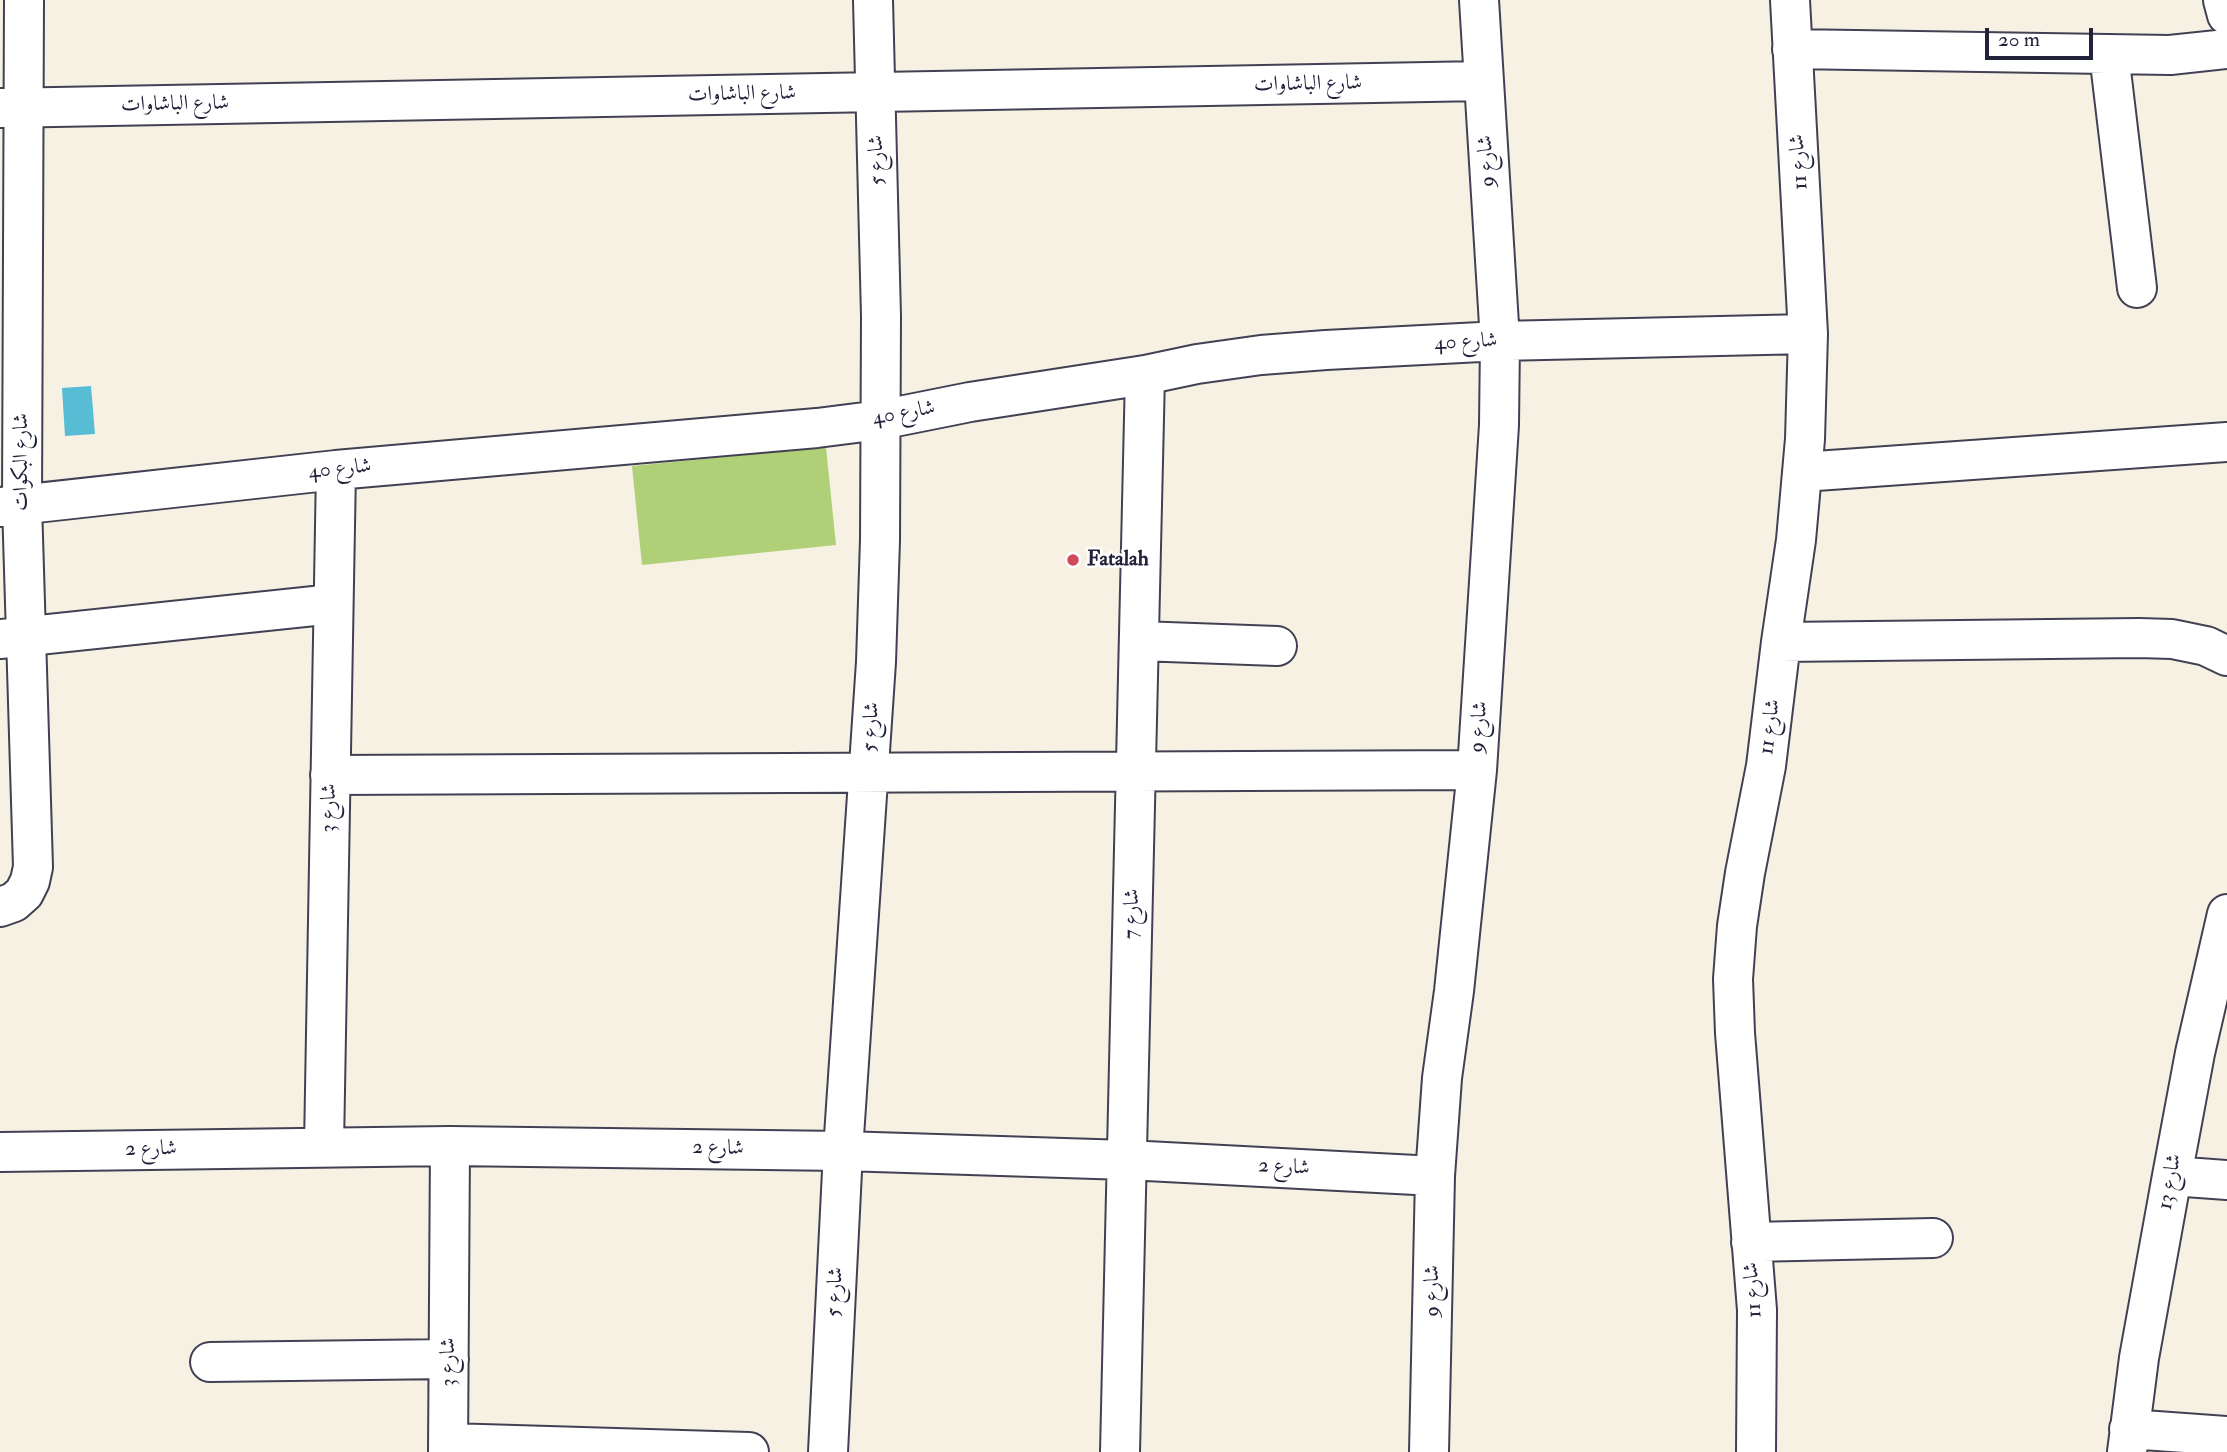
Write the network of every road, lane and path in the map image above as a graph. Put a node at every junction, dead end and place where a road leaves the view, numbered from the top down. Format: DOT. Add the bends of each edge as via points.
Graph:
graph roads {
  1 [pos="24,0"];
  2 [pos="873,0"];
  3 [pos="1479,0"];
  4 [pos="1790,0"];
  5 [pos="2223,0"];
  6 [pos="2227,15"];
  7 [pos="1792,49"];
  8 [pos="2227,49"];
  9 [pos="2109,54"];
  10 [pos="1483,81"];
  11 [pos="877,92"];
  12 [pos="11,107"];
  13 [pos="2137,288"];
  14 [pos="1808,334"];
  15 [pos="1500,341"];
  16 [pos="1145,376"];
  17 [pos="880,420"];
  18 [pos="2227,442"];
  19 [pos="336,470"];
  20 [pos="1802,472"];
  21 [pos="11,505"];
  22 [pos="333,604"];
  23 [pos="12,638"];
  24 [pos="1139,641"];
  25 [pos="1781,642"];
  26 [pos="1277,646"];
  27 [pos="2227,656"];
  28 [pos="1477,770"];
  29 [pos="1136,772"];
  30 [pos="870,773"];
  31 [pos="330,775"];
  32 [pos="0,908"];
  33 [pos="2227,914"];
  34 [pos="324,1146"];
  35 [pos="450,1146"];
  36 [pos="844,1151"];
  37 [pos="0,1152"];
  38 [pos="1127,1160"];
  39 [pos="1435,1176"];
  40 [pos="2172,1176"];
  41 [pos="2227,1180"];
  42 [pos="1933,1238"];
  43 [pos="1751,1242"];
  44 [pos="449,1359"];
  45 [pos="210,1362"];
  46 [pos="2227,1436"];
  47 [pos="2128,1441"];
  48 [pos="448,1448"];
  49 [pos="749,1452"];
  50 [pos="828,1452"];
  51 [pos="1121,1452"];
  52 [pos="1429,1452"];
  53 [pos="1756,1452"];
  1 -- 12 [label="street, شارع البكوات"];
  2 -- 11 [label="street, شارع 5"];
  3 -- 10 [label="street, شارع 9"];
  4 -- 7 [label="street, شارع 11"];
  5 -- 6 [label="street"];
  7 -- 9 [label="street"];
  7 -- 14 [label="street, شارع 11"];
  8 -- 9 [label="street" via="2170,55"];
  9 -- 13 [label="street"];
  10 -- 11 [label="street, شارع الباشاوات"];
  10 -- 15 [label="street, شارع 9"];
  11 -- 12 [label="street, شارع الباشاوات"];
  11 -- 17 [label="street, شارع 5"];
  12 -- 21 [label="street, شارع البكوات"];
  14 -- 15 [label="street, شارع 40"];
  14 -- 20 [label="street, شارع 11"];
  15 -- 16 [label="street, شارع 40" via="1261,355"];
  15 -- 28 [label="street, شارع 9" via="1496,489"];
  16 -- 17 [label="street, شارع 40"];
  16 -- 24 [label="street, شارع 7"];
  17 -- 19 [label="street, شارع 40"];
  17 -- 30 [label="street, شارع 5"];
  18 -- 20 [label="street"];
  19 -- 21 [label="street, شارع 40"];
  19 -- 22 [label="street, شارع 3"];
  20 -- 25 [label="street, شارع 11"];
  21 -- 23 [label="street, شارع البكوات"];
  22 -- 23 [label="street"];
  22 -- 31 [label="street, شارع 3"];
  23 -- 32 [label="street, شارع البكوات" via="33,867 24,893"];
  24 -- 26 [label="street"];
  24 -- 29 [label="street, شارع 7"];
  25 -- 27 [label="street" via="2172,639"];
  25 -- 43 [label="street, شارع 11" via="1766,766 1737,926 1733,979"];
  28 -- 29 [label="street"];
  28 -- 39 [label="street, شارع 9"];
  29 -- 30 [label="street"];
  29 -- 38 [label="street, شارع 7"];
  30 -- 31 [label="street"];
  30 -- 36 [label="street, شارع 5"];
  31 -- 34 [label="street, شارع 3"];
  33 -- 40 [label="street, شارع 13"];
  34 -- 35 [label="street, شارع 2"];
  34 -- 37 [label="street, شارع 2"];
  35 -- 36 [label="street, شارع 2"];
  35 -- 44 [label="street, شارع 3"];
  36 -- 38 [label="street, شارع 2"];
  36 -- 50 [label="street, شارع 5"];
  38 -- 39 [label="street, شارع 2"];
  38 -- 51 [label="street, شارع 7"];
  39 -- 52 [label="street, شارع 9"];
  40 -- 41 [label="street"];
  40 -- 47 [label="street, شارع 13" via="2138,1358"];
  42 -- 43 [label="street"];
  43 -- 53 [label="street, شارع 11"];
  44 -- 45 [label="street"];
  44 -- 48 [label="street, شارع 3"];
  46 -- 47 [label="street"];
  48 -- 49 [label="street"];
}
